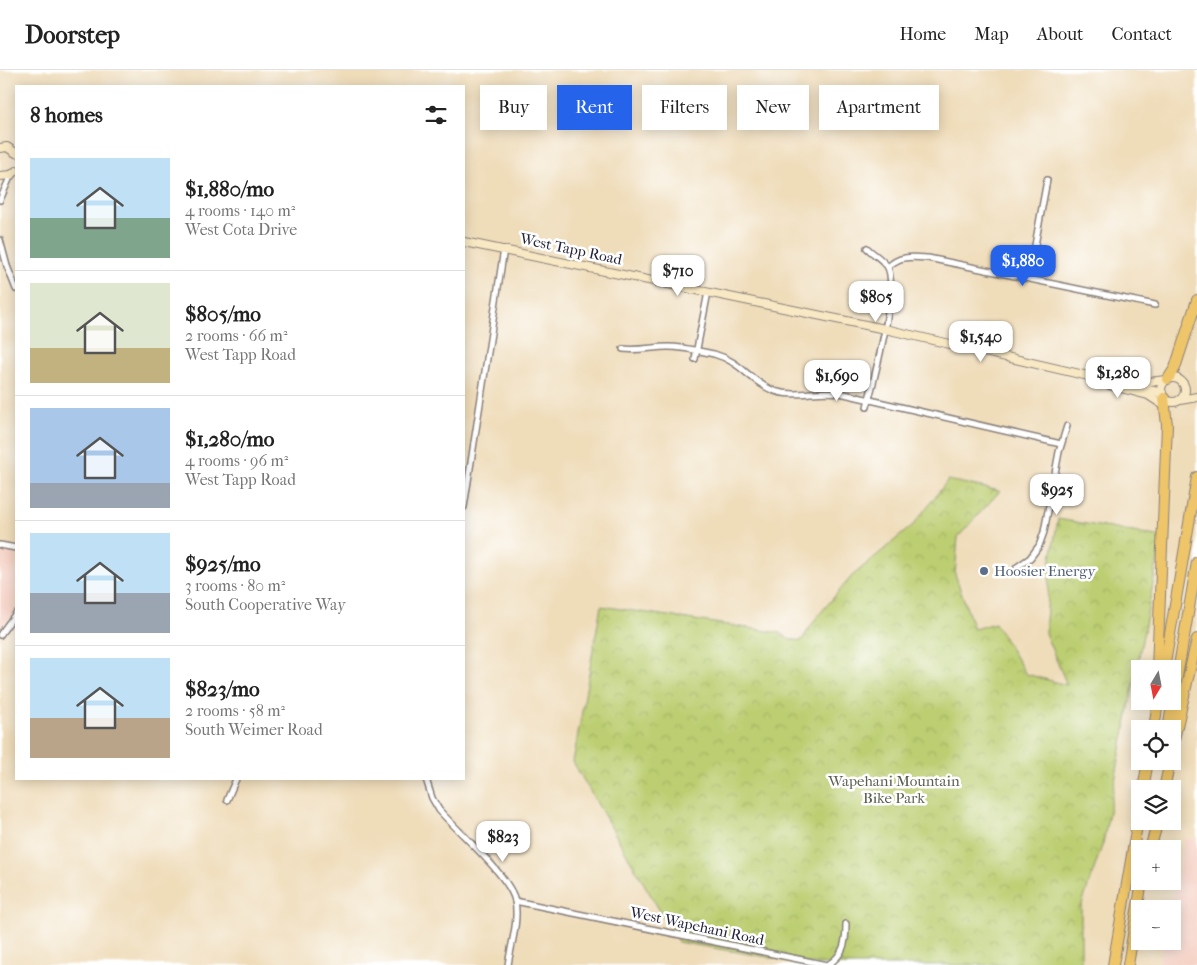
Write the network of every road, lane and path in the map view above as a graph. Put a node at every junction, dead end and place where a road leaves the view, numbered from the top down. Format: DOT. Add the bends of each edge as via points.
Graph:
graph roads {
  1 [pos="0,148"];
  2 [pos="15,152"];
  3 [pos="15,172"];
  4 [pos="0,176"];
  5 [pos="1047,180"];
  6 [pos="0,200"];
  7 [pos="465,242"];
  8 [pos="0,243"];
  9 [pos="867,248"];
  10 [pos="504,249"];
  11 [pos="888,267"];
  12 [pos="1029,278"];
  13 [pos="15,286"];
  14 [pos="708,292"];
  15 [pos="1197,300"];
  16 [pos="1155,305"];
  17 [pos="885,330"];
  18 [pos="623,349"];
  19 [pos="696,351"];
  20 [pos="695,359"];
  21 [pos="1082,375"];
  22 [pos="1167,380"];
  23 [pos="1184,384"];
  24 [pos="1197,396"];
  25 [pos="1164,399"];
  26 [pos="868,400"];
  27 [pos="1180,400"];
  28 [pos="867,407"];
  29 [pos="1067,426"];
  30 [pos="1061,444"];
  31 [pos="1197,477"];
  32 [pos="465,501"];
  33 [pos="0,545"];
  34 [pos="15,548"];
  35 [pos="1197,562"];
  36 [pos="1017,567"];
  37 [pos="15,614"];
  38 [pos="0,635"];
  39 [pos="1197,639"];
  40 [pos="1158,660"];
  41 [pos="1166,660"];
  42 [pos="1170,720"];
  43 [pos="1178,720"];
  44 [pos="236,780"];
  45 [pos="426,780"];
  46 [pos="227,800"];
  47 [pos="1136,830"];
  48 [pos="1140,890"];
  49 [pos="515,900"];
  50 [pos="846,924"];
  51 [pos="508,965"];
  52 [pos="1113,965"];
  53 [pos="1128,965"];
  1 -- 2 [label="main road"];
  3 -- 4 [label="main road"];
  3 -- 6 [label="street"];
  5 -- 12 [label="street"];
  7 -- 10 [label="main road, West Tapp Road"];
  8 -- 13 [label="street"];
  9 -- 11 [label="street"];
  10 -- 14 [label="main road, West Tapp Road"];
  10 -- 32 [label="street"];
  11 -- 12 [label="street" via="896,259 928,258"];
  11 -- 17 [label="street" via="891,287"];
  12 -- 16 [label="street"];
  14 -- 17 [label="main road, West Tapp Road"];
  14 -- 19 [label="street"];
  15 -- 22 [label="highway" via="1174,370"];
  17 -- 21 [label="main road, West Tapp Road"];
  17 -- 26 [label="street"];
  18 -- 19 [label="street" via="674,347"];
  19 -- 20 [label="street"];
  19 -- 26 [label="street" via="733,361 762,384 777,391 795,394 833,392"];
  21 -- 22 [label="main road, West Tapp Road" via="1149,382"];
  21 -- 25 [label="main road, West Tapp Road"];
  21 -- 25 [label="main road"];
  22 -- 23 [label="main road" via="1175,378"];
  22 -- 25 [label="main road"];
  23 -- 24 [label="main road"];
  23 -- 27 [label="main road"];
  24 -- 27 [label="main road"];
  25 -- 27 [label="main road"];
  25 -- 40 [label="highway" via="1167,425"];
  26 -- 28 [label="street"];
  26 -- 30 [label="street"];
  29 -- 30 [label="street"];
  30 -- 36 [label="street" via="1039,546"];
  31 -- 41 [label="highway"];
  33 -- 34 [label="street"];
  35 -- 42 [label="highway"];
  37 -- 38 [label="street"];
  39 -- 43 [label="highway"];
  44 -- 46 [label="street"];
  45 -- 49 [label="street" via="439,810 505,881"];
  47 -- 52 [label="highway"];
  48 -- 53 [label="highway"];
  49 -- 50 [label="street, West Wapehani Road" via="827,965 837,960 844,947"];
  49 -- 51 [label="street" via="516,916"];
}
